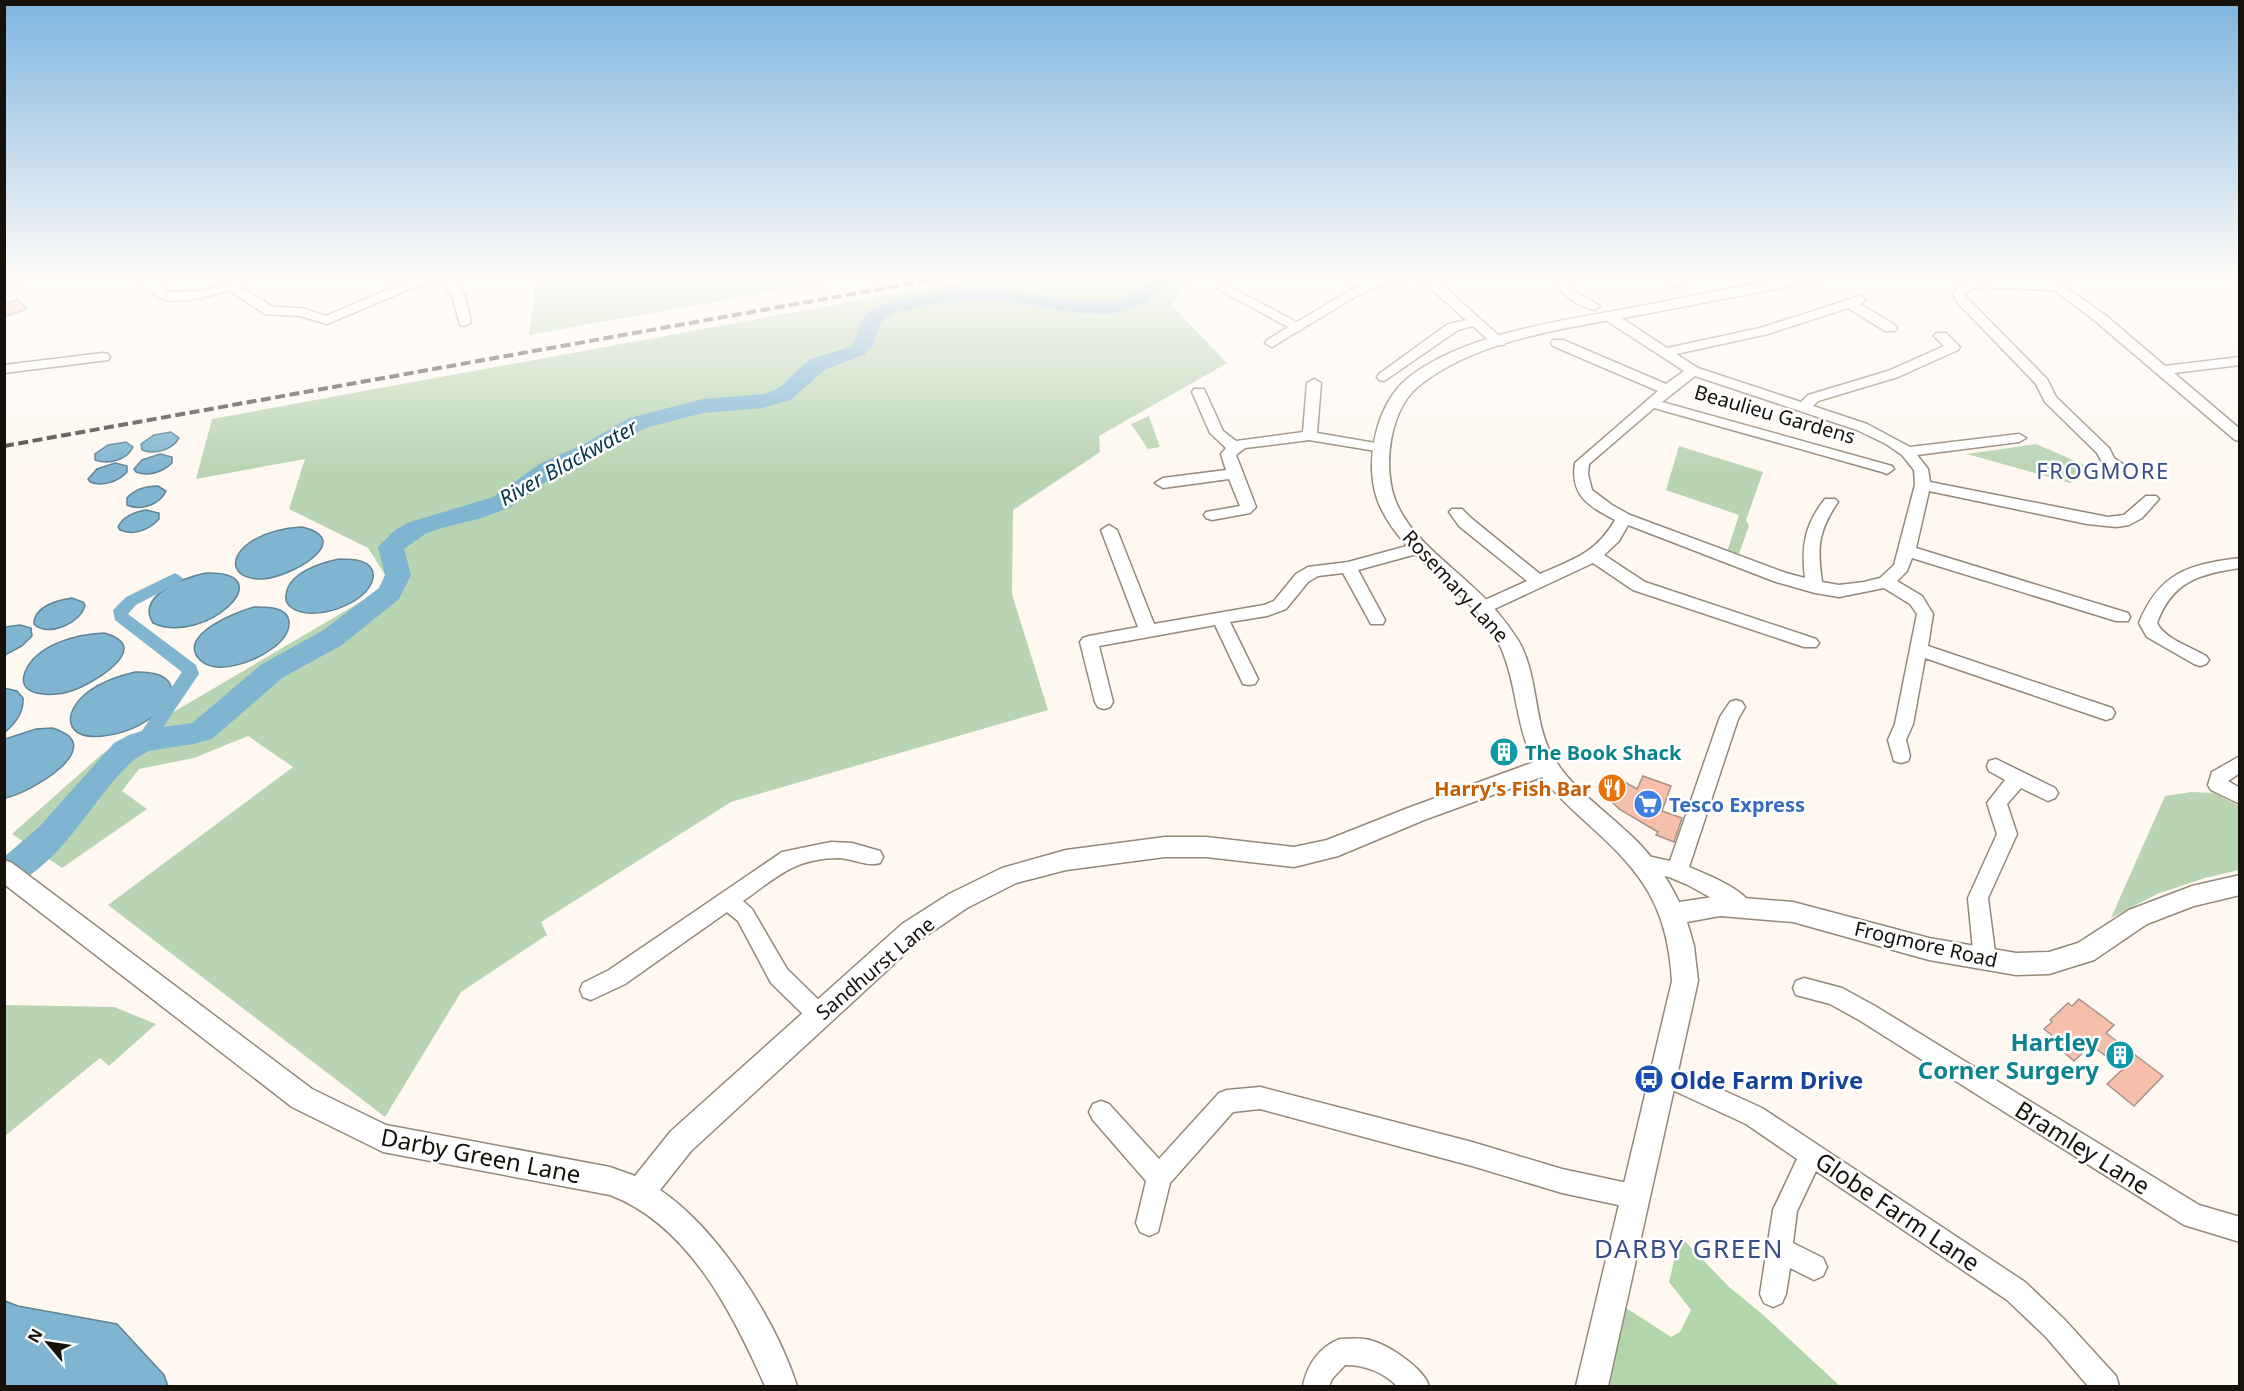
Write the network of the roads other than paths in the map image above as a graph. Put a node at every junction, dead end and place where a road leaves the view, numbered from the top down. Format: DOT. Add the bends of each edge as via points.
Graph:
graph roads {
  1 [pos="1277,340"];
  2 [pos="1436,340"];
  3 [pos="1497,340"];
  4 [pos="1508,340"];
  5 [pos="1645,340"];
  6 [pos="1723,340"];
  7 [pos="1945,340"];
  8 [pos="2000,340"];
  9 [pos="2125,340"];
  10 [pos="1499,342"];
  11 [pos="1272,343"];
  12 [pos="1558,343"];
  13 [pos="1664,353"];
  14 [pos="103,357"];
  15 [pos="2240,361"];
  16 [pos="2223,365"];
  17 [pos="4,369"];
  18 [pos="1693,371"];
  19 [pos="2161,371"];
  20 [pos="2240,376"];
  21 [pos="1384,377"];
  22 [pos="1314,383"];
  23 [pos="1667,390"];
  24 [pos="1199,392"];
  25 [pos="1651,403"];
  26 [pos="1803,408"];
  27 [pos="1310,436"];
  28 [pos="2240,437"];
  29 [pos="2019,438"];
  30 [pos="1234,447"];
  31 [pos="1382,448"];
  32 [pos="1907,452"];
  33 [pos="2120,467"];
  34 [pos="1887,469"];
  35 [pos="1233,474"];
  36 [pos="1163,483"];
  37 [pos="1923,485"];
  38 [pos="2151,499"];
  39 [pos="1830,502"];
  40 [pos="1457,512"];
  41 [pos="1212,515"];
  42 [pos="1624,518"];
  43 [pos="1109,530"];
  44 [pos="1419,548"];
  45 [pos="1907,551"];
  46 [pos="1594,556"];
  47 [pos="2240,563"];
  48 [pos="1348,567"];
  49 [pos="1539,582"];
  50 [pos="1886,582"];
  51 [pos="1815,587"];
  52 [pos="1482,608"];
  53 [pos="2122,617"];
  54 [pos="1220,619"];
  55 [pos="1377,620"];
  56 [pos="1148,630"];
  57 [pos="1810,643"];
  58 [pos="1919,649"];
  59 [pos="2200,660"];
  60 [pos="1249,679"];
  61 [pos="1104,702"];
  62 [pos="1736,707"];
  63 [pos="2106,712"];
  64 [pos="1901,756"];
  65 [pos="2240,763"];
  66 [pos="1547,766"];
  67 [pos="1996,766"];
  68 [pos="2018,778"];
  69 [pos="2048,793"];
  70 [pos="2240,797"];
  71 [pos="873,857"];
  72 [pos="1643,863"];
  73 [pos="1677,871"];
  74 [pos="10,874"];
  75 [pos="2237,888"];
  76 [pos="729,902"];
  77 [pos="1742,906"];
  78 [pos="1672,914"];
  79 [pos="1985,960"];
  80 [pos="1804,987"];
  81 [pos="591,990"];
  82 [pos="819,1015"];
  83 [pos="1663,1074"];
  84 [pos="1101,1112"];
  85 [pos="1812,1153"];
  86 [pos="1159,1177"];
  87 [pos="640,1192"];
  88 [pos="1637,1197"];
  89 [pos="1149,1223"];
  90 [pos="2240,1230"];
  91 [pos="1780,1250"];
  92 [pos="1814,1268"];
  93 [pos="1773,1294"];
  94 [pos="781,1386"];
  95 [pos="1316,1386"];
  96 [pos="1416,1386"];
  97 [pos="1592,1386"];
  98 [pos="2106,1386"];
  1 -- 11 [label="street"];
  2 -- 21 [label="street"];
  3 -- 10 [label="street"];
  4 -- 10 [label="street, Rosemary Lane"];
  5 -- 13 [label="street, Beaulieu Gardens"];
  6 -- 13 [label="street"];
  7 -- 26 [label="street, Beaulieu Gardens" via="1953,347 1893,374 1813,398"];
  8 -- 33 [label="street" via="2042,382 2050,399 2104,451 2108,461"];
  9 -- 19 [label="street"];
  10 -- 31 [label="street, Rosemary Lane" via="1429,371 1411,384 1397,399"];
  12 -- 23 [label="street, Beaulieu Gardens"];
  13 -- 18 [label="street, Beaulieu Gardens"];
  14 -- 17 [label="street"];
  15 -- 16 [label="street"];
  16 -- 19 [label="street"];
  16 -- 20 [label="street"];
  18 -- 23 [label="street, Beaulieu Gardens"];
  18 -- 26 [label="street, Beaulieu Gardens"];
  19 -- 28 [label="street"];
  22 -- 27 [label="street"];
  23 -- 25 [label="street, Beaulieu Gardens"];
  24 -- 30 [label="street" via="1217,433"];
  25 -- 34 [label="street, Beaulieu Gardens"];
  25 -- 42 [label="street, Beaulieu Gardens" via="1582,463 1578,477 1586,495"];
  26 -- 32 [label="street, Beaulieu Gardens" via="1876,433"];
  27 -- 30 [label="street"];
  27 -- 31 [label="street"];
  29 -- 32 [label="street"];
  30 -- 35 [label="street" via="1228,454"];
  31 -- 44 [label="street, Rosemary Lane" via="1381,485 1388,505"];
  32 -- 37 [label="street, Beaulieu Gardens" via="1921,469"];
  35 -- 36 [label="street"];
  35 -- 41 [label="street" via="1248,507"];
  37 -- 38 [label="street" via="2110,522 2126,522"];
  37 -- 45 [label="street"];
  39 -- 51 [label="street" via="1818,516 1809,552"];
  40 -- 49 [label="street"];
  42 -- 46 [label="street" via="1609,542"];
  42 -- 51 [label="street, Beaulieu Gardens"];
  43 -- 56 [label="street"];
  44 -- 48 [label="street"];
  44 -- 52 [label="street, Rosemary Lane"];
  45 -- 50 [label="street" via="1901,567"];
  45 -- 53 [label="street"];
  46 -- 49 [label="street"];
  46 -- 57 [label="street" via="1639,586"];
  47 -- 59 [label="street" via="2194,573 2169,587 2156,602 2148,623 2153,633"];
  48 -- 54 [label="street" via="1314,571 1302,578 1280,605"];
  48 -- 55 [label="street"];
  49 -- 52 [label="street"];
  50 -- 51 [label="street, Beaulieu Gardens" via="1839,591"];
  50 -- 58 [label="street" via="1922,606 1925,615"];
  52 -- 66 [label="street, Rosemary Lane" via="1510,645 1522,674 1535,739"];
  54 -- 56 [label="street"];
  54 -- 60 [label="street"];
  56 -- 61 [label="street" via="1089,642"];
  58 -- 63 [label="street"];
  58 -- 64 [label="street" via="1904,724 1897,740"];
  62 -- 73 [label="street" via="1729,717"];
  65 -- 70 [label="street" via="2219,777 2218,785"];
  66 -- 72 [label="street, Rosemary Lane"];
  66 -- 82 [label="street, Sandhurst Lane" via="1330,849 1294,857 1206,847 1165,847 1066,860 1010,875 958,901 911,932"];
  67 -- 68 [label="street"];
  68 -- 69 [label="street"];
  68 -- 79 [label="street" via="1997,803 2007,834 1978,898"];
  71 -- 76 [label="street" via="859,850 819,850 789,858"];
  72 -- 73 [label="street, Frogmore Road"];
  72 -- 78 [label="street, Rosemary Lane"];
  73 -- 77 [label="street, Frogmore Road"];
  74 -- 87 [label="street, Darby Green Lane" via="302,1098 347,1122 383,1138 610,1181"];
  75 -- 79 [label="street, Frogmore Road" via="2192,896 2138,917 2085,952 2049,963"];
  76 -- 81 [label="street" via="617,977"];
  76 -- 82 [label="street" via="745,915 779,976"];
  77 -- 78 [label="street, Frogmore Road"];
  77 -- 79 [label="street, Frogmore Road" via="1811,916 1929,949"];
  78 -- 83 [label="street, Rosemary Lane" via="1682,942 1685,981"];
  80 -- 90 [label="street, Bramley Lane" via="1834,995 1867,1013 2193,1216"];
  82 -- 87 [label="street, Sandhurst Lane" via="681,1142"];
  83 -- 85 [label="street, Globe Farm Lane" via="1754,1116"];
  83 -- 88 [label="street, Rosemary Lane"];
  84 -- 86 [label="street"];
  85 -- 91 [label="street" via="1785,1210"];
  85 -- 98 [label="street, Globe Farm Lane" via="2016,1291"];
  86 -- 88 [label="street" via="1227,1101 1260,1098 1562,1181"];
  86 -- 89 [label="street"];
  87 -- 94 [label="street, Darby Green Lane" via="710,1257 763,1344"];
  88 -- 97 [label="street, Rosemary Lane"];
  91 -- 92 [label="street"];
  91 -- 93 [label="street"];
  95 -- 96 [label="street" via="1320,1371 1341,1352 1365,1352 1400,1370"];
}
